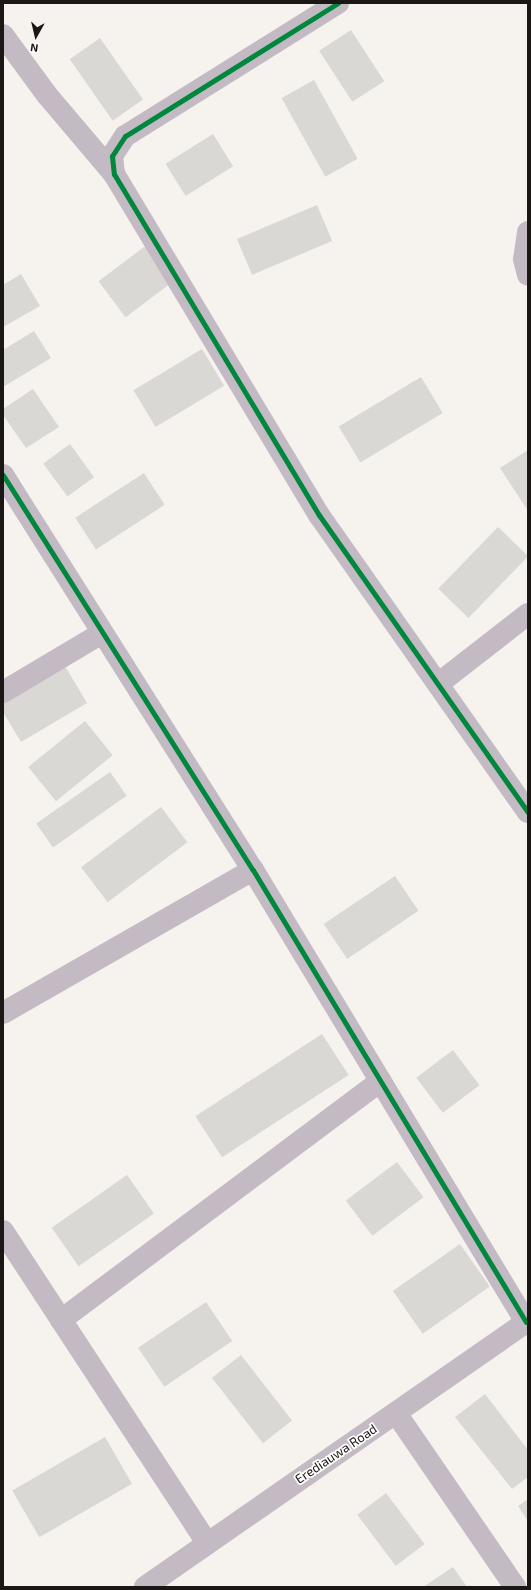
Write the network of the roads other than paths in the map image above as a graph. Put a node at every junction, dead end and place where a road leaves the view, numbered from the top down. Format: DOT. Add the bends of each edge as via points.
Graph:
graph roads {
  1 [pos="338,3"];
  2 [pos="3,35"];
  3 [pos="114,174"];
  4 [pos="528,232"];
  5 [pos="528,275"];
  6 [pos="3,475"];
  7 [pos="528,614"];
  8 [pos="102,633"];
  9 [pos="438,684"];
  10 [pos="3,692"];
  11 [pos="528,812"];
  12 [pos="253,870"];
  13 [pos="3,1013"];
  14 [pos="380,1081"];
  15 [pos="3,1231"];
  16 [pos="61,1320"];
  17 [pos="527,1321"];
  18 [pos="396,1413"];
  19 [pos="207,1543"];
  20 [pos="145,1587"];
  21 [pos="515,1587"];
  1 -- 3 [label="street" via="125,136 112,156"];
  2 -- 3 [label="street" via="47,95"];
  3 -- 9 [label="street" via="319,514"];
  4 -- 5 [label="street" via="524,259"];
  6 -- 8 [label="street"];
  7 -- 9 [label="street"];
  8 -- 10 [label="street"];
  8 -- 12 [label="street"];
  9 -- 11 [label="street"];
  12 -- 13 [label="street"];
  12 -- 14 [label="street"];
  14 -- 16 [label="street"];
  14 -- 17 [label="street"];
  15 -- 16 [label="street"];
  16 -- 19 [label="street"];
  17 -- 18 [label="street, Erediauwa Road"];
  18 -- 19 [label="street, Erediauwa Road"];
  18 -- 21 [label="street"];
  19 -- 20 [label="street, Erediauwa Road"];
}
